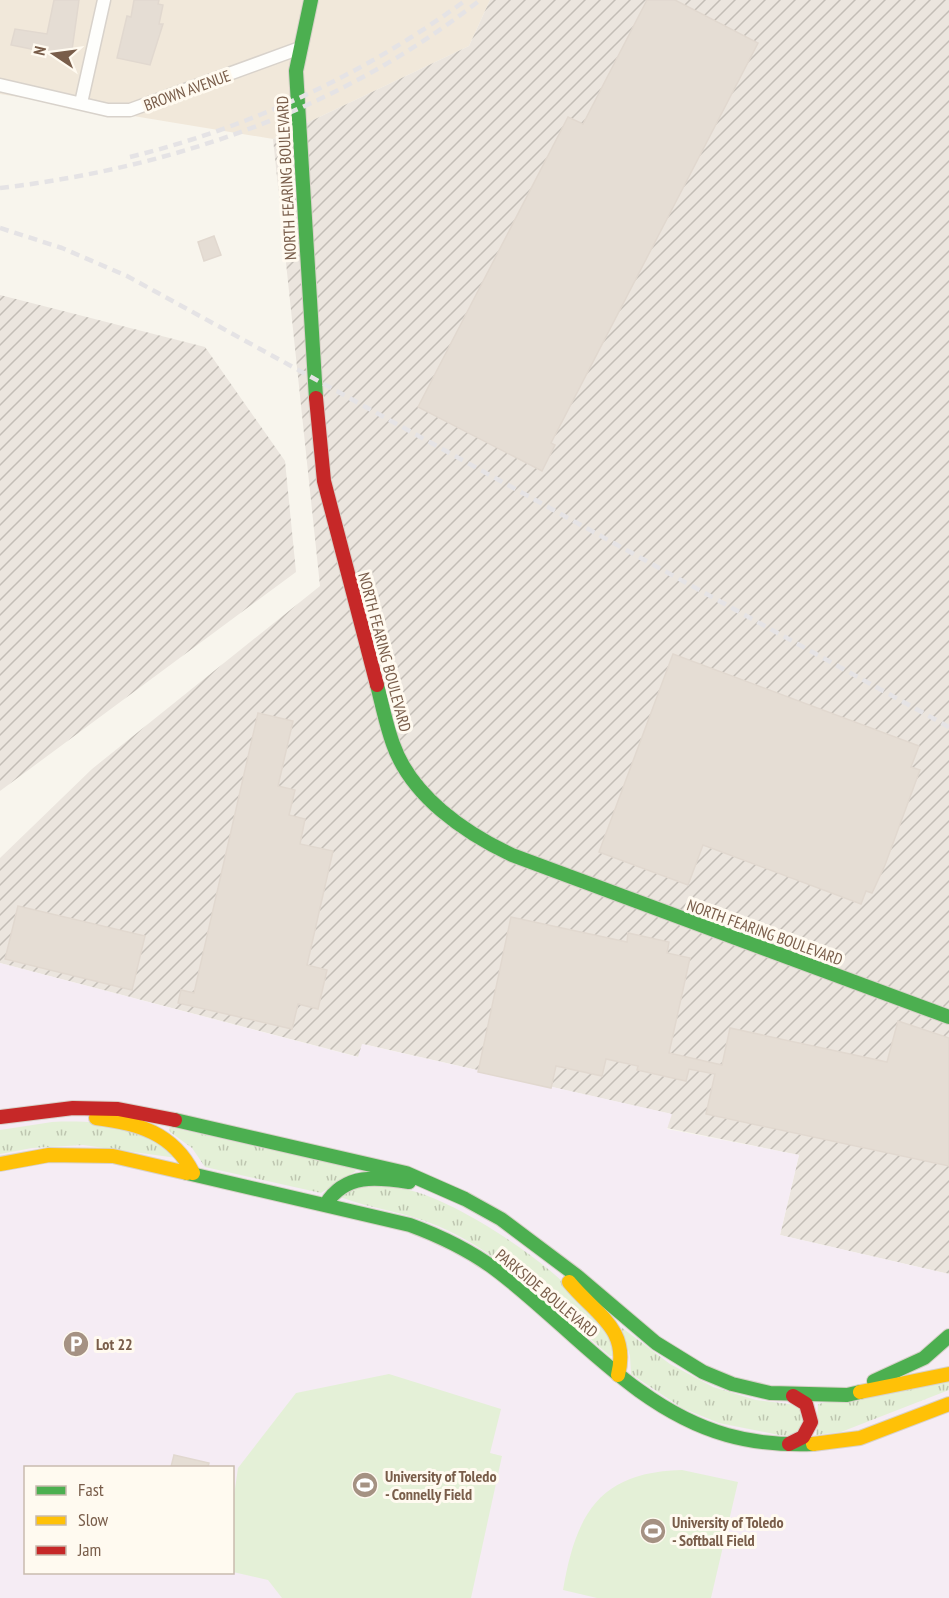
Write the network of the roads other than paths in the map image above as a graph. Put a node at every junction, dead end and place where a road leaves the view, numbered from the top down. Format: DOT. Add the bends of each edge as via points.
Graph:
graph roads {
  1 [pos="104,0"];
  2 [pos="311,0"];
  3 [pos="300,48"];
  4 [pos="0,85"];
  5 [pos="81,103"];
  6 [pos="949,1017"];
  7 [pos="57,1109"];
  8 [pos="0,1117"];
  9 [pos="0,1164"];
  10 [pos="194,1173"];
  11 [pos="434,1185"];
  12 [pos="326,1204"];
  13 [pos="561,1267"];
  14 [pos="949,1336"];
  15 [pos="949,1374"];
  16 [pos="618,1375"];
  17 [pos="835,1394"];
  18 [pos="793,1396"];
  19 [pos="949,1404"];
  20 [pos="788,1444"];
  1 -- 5 [label="street"];
  2 -- 3 [label="street, NORTH FEARING BOULEVARD"];
  3 -- 5 [label="street, BROWN AVENUE" via="137,108 116,110"];
  3 -- 6 [label="street, NORTH FEARING BOULEVARD" via="296,71 298,109 313,369 324,482 386,724 405,768 438,809 459,827 512,855"];
  4 -- 5 [label="street, BROWN AVENUE"];
  7 -- 8 [label="street, PARKSIDE BOULEVARD"];
  7 -- 10 [label="street" via="158,1133 180,1148"];
  7 -- 11 [label="street, PARKSIDE BOULEVARD" via="107,1108 171,1118 378,1165"];
  9 -- 10 [label="street, PARKSIDE BOULEVARD" via="33,1157 83,1154 130,1158"];
  10 -- 12 [label="street, PARKSIDE BOULEVARD"];
  11 -- 12 [label="street" via="364,1178 334,1190"];
  11 -- 13 [label="street, PARKSIDE BOULEVARD" via="501,1219"];
  12 -- 16 [label="street, PARKSIDE BOULEVARD" via="411,1225 468,1251 512,1282"];
  13 -- 16 [label="street" via="570,1285 606,1319 616,1336 622,1356"];
  13 -- 18 [label="street, PARKSIDE BOULEVARD" via="691,1366 744,1388"];
  14 -- 17 [label="street" via="931,1354 907,1368"];
  15 -- 17 [label="street, PARKSIDE BOULEVARD" via="847,1395"];
  16 -- 20 [label="street, PARKSIDE BOULEVARD" via="661,1406 696,1423 735,1436"];
  17 -- 18 [label="street, PARKSIDE BOULEVARD"];
  18 -- 20 [label="street" via="806,1404 811,1422 803,1437"];
  19 -- 20 [label="street, PARKSIDE BOULEVARD" via="864,1436 830,1444"];
}
